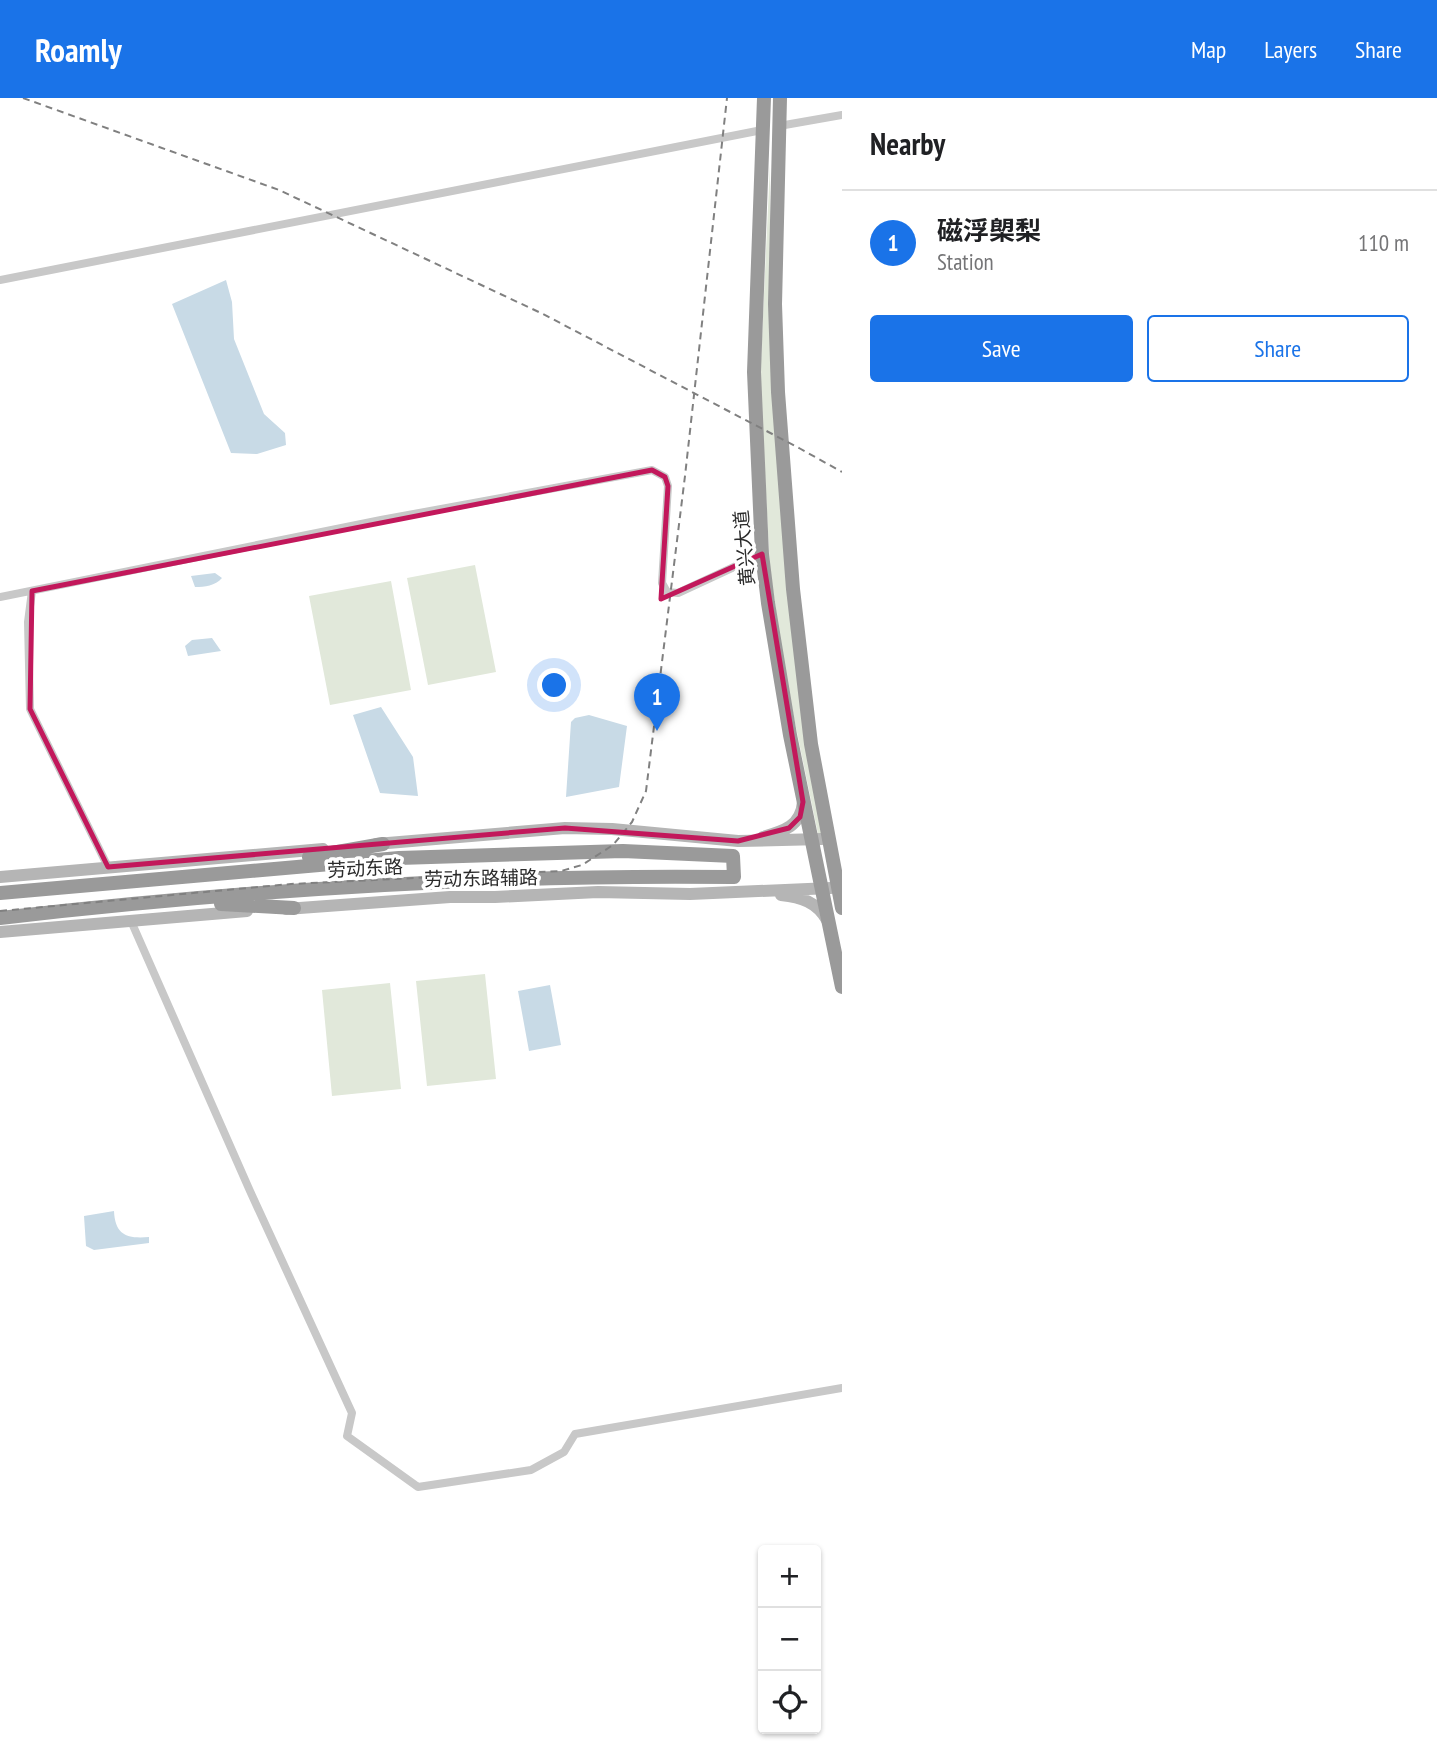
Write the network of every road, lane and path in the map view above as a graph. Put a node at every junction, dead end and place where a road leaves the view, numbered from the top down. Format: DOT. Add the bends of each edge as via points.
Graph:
graph roads {
  1 [pos="764,98"];
  2 [pos="780,98"];
  3 [pos="842,115"];
  4 [pos="779,126"];
  5 [pos="762,130"];
  6 [pos="0,279"];
  7 [pos="762,554"];
  8 [pos="32,591"];
  9 [pos="0,597"];
  10 [pos="803,802"];
  11 [pos="829,839"];
  12 [pos="811,840"];
  13 [pos="738,841"];
  14 [pos="383,844"];
  15 [pos="108,867"];
  16 [pos="0,877"];
  17 [pos="174,877"];
  18 [pos="838,887"];
  19 [pos="822,888"];
  20 [pos="0,893"];
  21 [pos="714,893"];
  22 [pos="107,906"];
  23 [pos="294,908"];
  24 [pos="842,908"];
  25 [pos="0,918"];
  26 [pos="131,920"];
  27 [pos="830,926"];
  28 [pos="0,932"];
  29 [pos="842,987"];
  30 [pos="842,1388"];
  1 -- 5 [label="highway, 黄兴大道"];
  2 -- 4 [label="highway"];
  3 -- 4 [label="street"];
  4 -- 11 [label="highway" via="778,392 799,650"];
  5 -- 6 [label="street"];
  5 -- 7 [label="highway, 黄兴大道" via="754,372"];
  7 -- 8 [label="street" via="678,593 667,593 662,583 668,486 662,473 652,470"];
  7 -- 10 [label="highway, 黄兴大道"];
  8 -- 9 [label="street"];
  8 -- 15 [label="street" via="30,709"];
  10 -- 12 [label="highway, 黄兴大道"];
  10 -- 13 [label="main road" via="800,817 789,828"];
  11 -- 12 [label="main road"];
  11 -- 18 [label="highway"];
  12 -- 13 [label="main road"];
  12 -- 19 [label="highway, 黄兴大道"];
  13 -- 14 [label="main road" via="565,828"];
  14 -- 15 [label="main road"];
  14 -- 17 [label="highway"];
  15 -- 16 [label="main road"];
  17 -- 20 [label="highway, 劳动东路"];
  17 -- 22 [label="highway, 劳动东路" via="453,855 623,851 733,856 734,877 394,885"];
  18 -- 19 [label="main road, 劳动东路辅路"];
  18 -- 24 [label="highway"];
  19 -- 21 [label="main road, 劳动东路辅路"];
  19 -- 27 [label="highway, 黄兴大道"];
  21 -- 23 [label="main road, 劳动东路辅路" via="450,897"];
  21 -- 27 [label="main road" via="804,900 820,909"];
  22 -- 23 [label="highway"];
  22 -- 25 [label="highway, 劳动东路"];
  23 -- 26 [label="main road, 劳动东路辅路"];
  26 -- 28 [label="main road, 劳动东路辅路"];
  26 -- 30 [label="street" via="352,1413 347,1436 418,1486 531,1470 564,1452 575,1433"];
  27 -- 29 [label="highway, 黄兴大道"];
}
